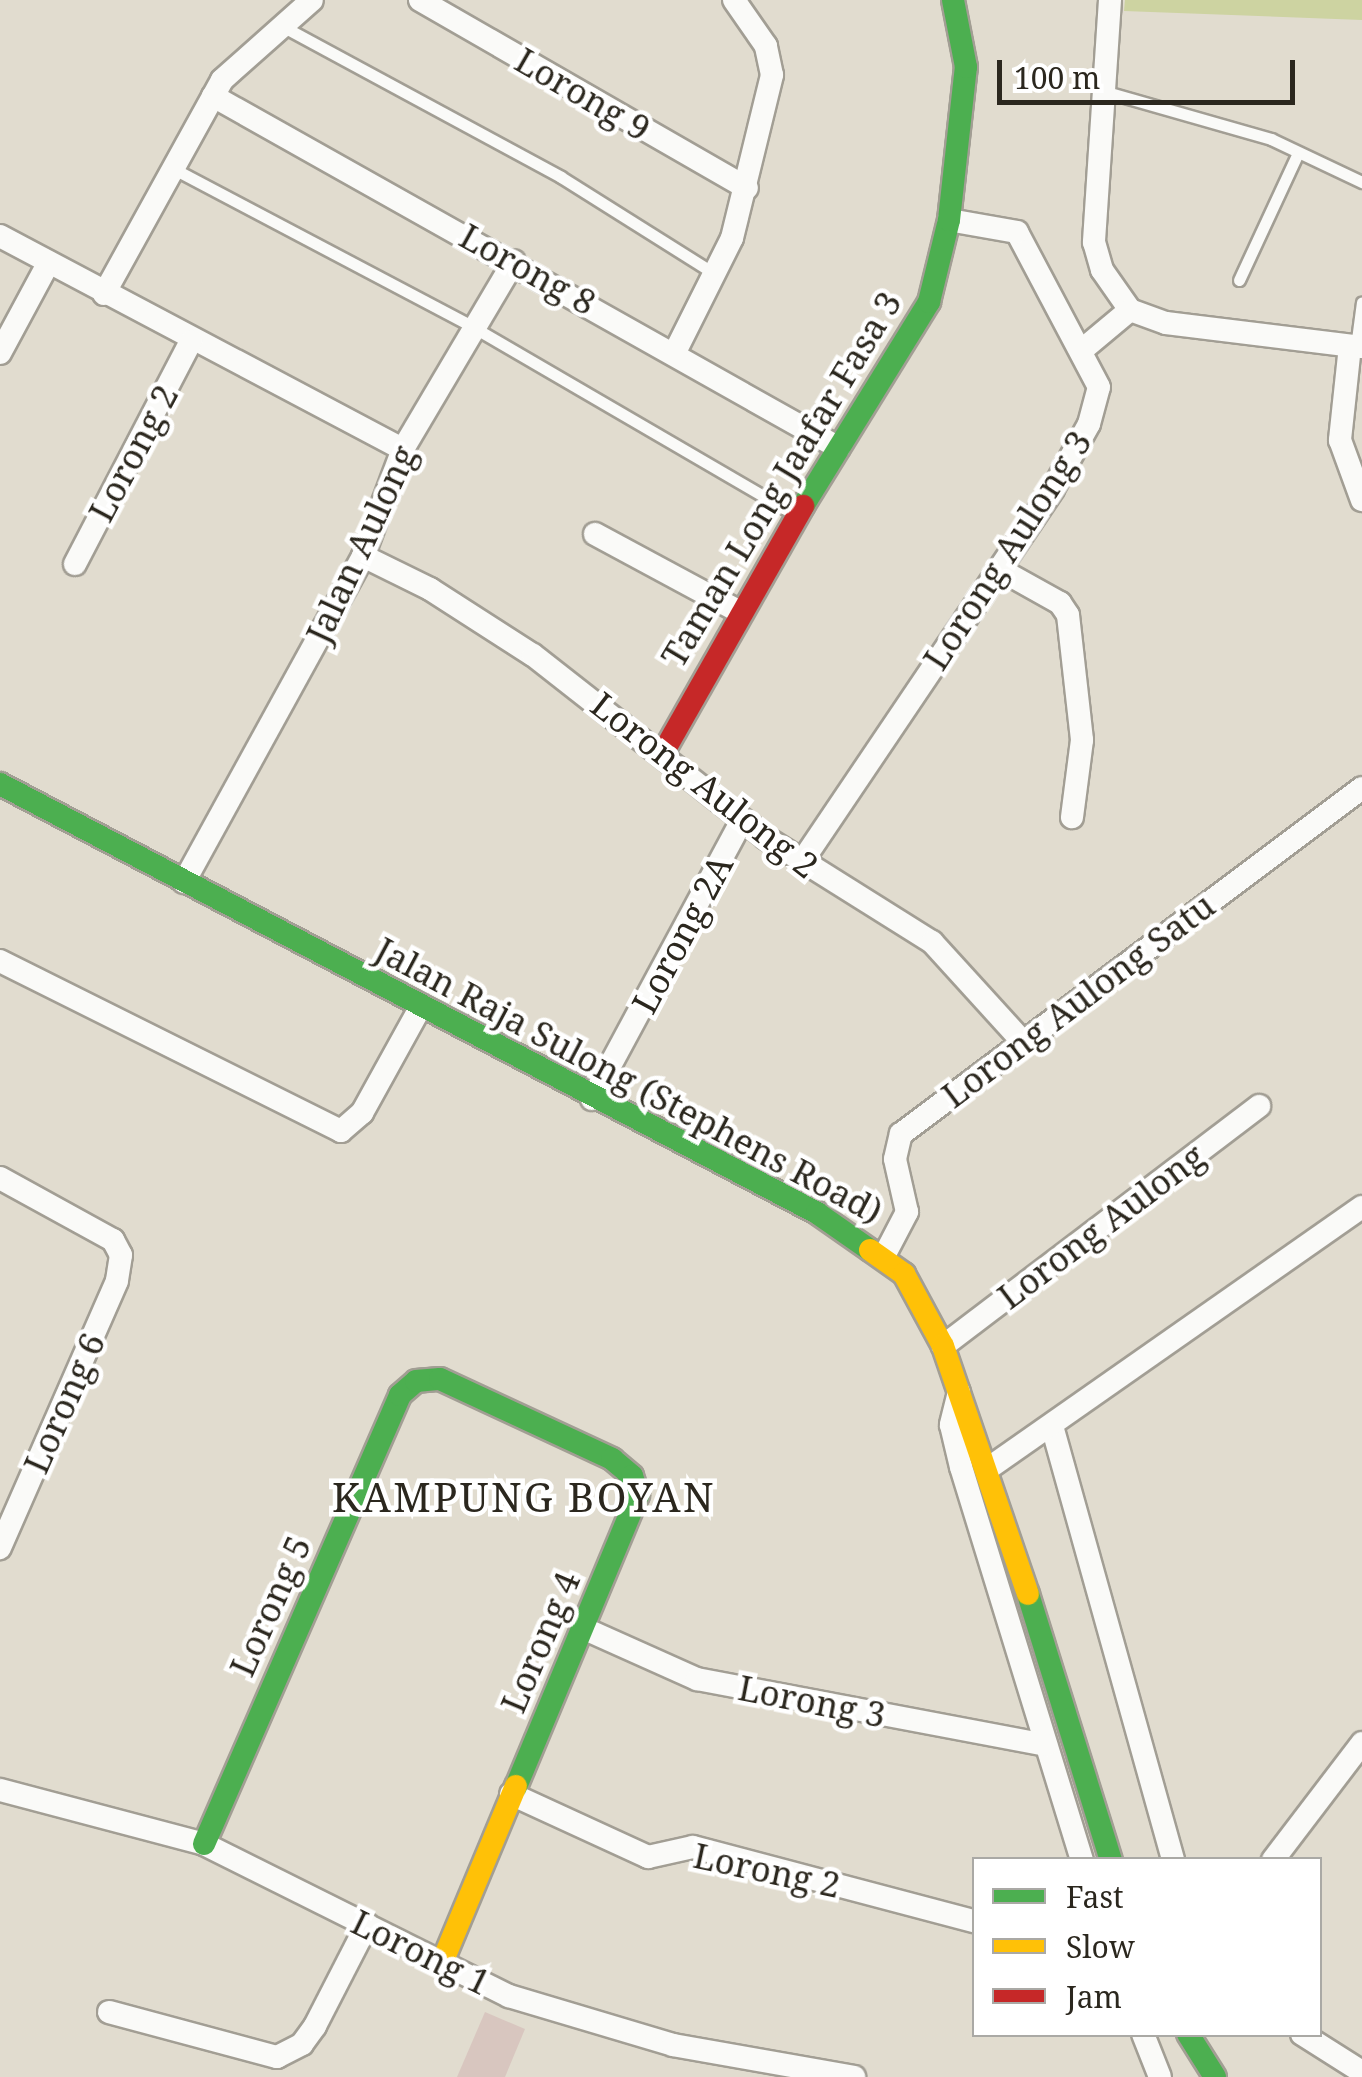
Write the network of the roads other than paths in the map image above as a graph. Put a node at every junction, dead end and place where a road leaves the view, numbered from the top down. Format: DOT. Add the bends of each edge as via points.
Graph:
graph roads {
  1 [pos="312,0"];
  2 [pos="420,0"];
  3 [pos="734,0"];
  4 [pos="954,0"];
  5 [pos="1110,0"];
  6 [pos="282,26"];
  7 [pos="1103,91"];
  8 [pos="213,96"];
  9 [pos="1298,152"];
  10 [pos="170,167"];
  11 [pos="1362,182"];
  12 [pos="746,188"];
  13 [pos="949,220"];
  14 [pos="0,236"];
  15 [pos="514,261"];
  16 [pos="49,262"];
  17 [pos="715,274"];
  18 [pos="1238,280"];
  19 [pos="104,294"];
  20 [pos="1362,302"];
  21 [pos="1130,310"];
  22 [pos="473,327"];
  23 [pos="191,341"];
  24 [pos="1356,347"];
  25 [pos="1082,350"];
  26 [pos="675,352"];
  27 [pos="0,353"];
  28 [pos="839,448"];
  29 [pos="404,449"];
  30 [pos="1362,500"];
  31 [pos="798,516"];
  32 [pos="595,534"];
  33 [pos="363,556"];
  34 [pos="74,564"];
  35 [pos="998,568"];
  36 [pos="738,611"];
  37 [pos="664,751"];
  38 [pos="0,784"];
  39 [pos="1362,788"];
  40 [pos="1072,818"];
  41 [pos="742,821"];
  42 [pos="801,863"];
  43 [pos="184,882"];
  44 [pos="0,961"];
  45 [pos="420,1008"];
  46 [pos="1023,1042"];
  47 [pos="592,1099"];
  48 [pos="1259,1106"];
  49 [pos="0,1178"];
  50 [pos="1362,1207"];
  51 [pos="884,1256"];
  52 [pos="943,1346"];
  53 [pos="960,1392"];
  54 [pos="400,1395"];
  55 [pos="1052,1426"];
  56 [pos="989,1468"];
  57 [pos="0,1548"];
  58 [pos="585,1630"];
  59 [pos="1362,1742"];
  60 [pos="1046,1745"];
  61 [pos="0,1790"];
  62 [pos="511,1794"];
  63 [pos="204,1844"];
  64 [pos="1081,1857"];
  65 [pos="1110,1857"];
  66 [pos="1172,1857"];
  67 [pos="1275,1857"];
  68 [pos="972,1920"];
  69 [pos="367,1925"];
  70 [pos="441,1965"];
  71 [pos="109,2012"];
  72 [pos="1145,2037"];
  73 [pos="1190,2037"];
  74 [pos="1307,2037"];
  75 [pos="1362,2072"];
  76 [pos="854,2077"];
  77 [pos="1160,2077"];
  78 [pos="1215,2077"];
  1 -- 6 [label="street"];
  2 -- 12 [label="street, Lorong 9"];
  3 -- 12 [label="street" via="766,46 772,75"];
  4 -- 13 [label="street, Taman Long Jaafar Fasa 3" via="966,67"];
  5 -- 7 [label="street"];
  6 -- 8 [label="street" via="233,65"];
  6 -- 17 [label="lane" via="561,177"];
  7 -- 9 [label="lane" via="1130,94"];
  7 -- 21 [label="street" via="1094,242 1102,270"];
  8 -- 10 [label="street"];
  8 -- 15 [label="street, Lorong 8"];
  9 -- 11 [label="lane"];
  9 -- 18 [label="lane"];
  10 -- 19 [label="street"];
  10 -- 22 [label="lane"];
  12 -- 17 [label="street"];
  13 -- 25 [label="street, Lorong Aulong 3" via="1018,232"];
  13 -- 28 [label="street, Taman Long Jaafar Fasa 3" via="920,325"];
  14 -- 16 [label="street"];
  15 -- 22 [label="street, Jalan Aulong"];
  15 -- 26 [label="street, Lorong 8"];
  16 -- 19 [label="street"];
  16 -- 27 [label="street"];
  17 -- 26 [label="street"];
  19 -- 23 [label="street"];
  20 -- 24 [label="lane"];
  21 -- 24 [label="street" via="1166,323"];
  21 -- 25 [label="street"];
  22 -- 29 [label="street, Jalan Aulong"];
  22 -- 31 [label="lane"];
  23 -- 29 [label="street"];
  23 -- 34 [label="street, Lorong 2"];
  24 -- 30 [label="street" via="1340,440"];
  25 -- 35 [label="street, Lorong Aulong 3" via="1099,387 1089,424"];
  26 -- 28 [label="street, Lorong 8"];
  28 -- 31 [label="street, Taman Long Jaafar Fasa 3"];
  29 -- 33 [label="street, Jalan Aulong"];
  31 -- 36 [label="street, Taman Long Jaafar Fasa 3"];
  32 -- 36 [label="street"];
  33 -- 37 [label="street, Lorong Aulong 2" via="519,645"];
  33 -- 43 [label="street, Jalan Aulong"];
  35 -- 40 [label="street" via="1060,603 1068,616 1082,740"];
  35 -- 42 [label="street, Lorong Aulong 3"];
  36 -- 37 [label="street, Taman Long Jaafar Fasa 3"];
  37 -- 41 [label="street, Lorong Aulong 2"];
  38 -- 43 [label="street, Jalan Raja Sulong (Stephens Road)"];
  39 -- 46 [label="street, Lorong Aulong Satu"];
  41 -- 42 [label="street, Lorong Aulong 2"];
  41 -- 47 [label="street, Lorong 2A"];
  42 -- 46 [label="street, Lorong Aulong 2" via="932,942"];
  43 -- 45 [label="street, Jalan Raja Sulong (Stephens Road)"];
  44 -- 45 [label="street" via="341,1131 362,1114"];
  45 -- 47 [label="street, Jalan Raja Sulong (Stephens Road)"];
  46 -- 51 [label="street, Lorong Aulong Satu" via="901,1134 894,1159 907,1212"];
  47 -- 51 [label="street, Jalan Raja Sulong (Stephens Road)" via="818,1213"];
  48 -- 52 [label="street, Lorong Aulong"];
  49 -- 57 [label="street, Lorong 6" via="112,1240 121,1255 117,1281"];
  50 -- 55 [label="street"];
  51 -- 52 [label="street, Jalan Raja Sulong (Stephens Road)" via="922,1299"];
  52 -- 53 [label="street, Jalan Raja Sulong (Stephens Road)"];
  53 -- 56 [label="street, Jalan Raja Sulong (Stephens Road)"];
  53 -- 60 [label="street" via="951,1425 961,1467"];
  54 -- 58 [label="street, Lorong 4" via="416,1381 440,1379 612,1459 632,1476 638,1495"];
  54 -- 63 [label="street, Lorong 5"];
  55 -- 56 [label="street"];
  55 -- 66 [label="street"];
  56 -- 65 [label="street, Jalan Raja Sulong (Stephens Road)"];
  58 -- 60 [label="street, Lorong 3" via="697,1679"];
  58 -- 62 [label="street, Lorong 4"];
  59 -- 67 [label="street"];
  60 -- 64 [label="street"];
  61 -- 63 [label="street, Lorong 1"];
  62 -- 68 [label="street, Lorong 2" via="648,1857 693,1847"];
  62 -- 70 [label="street, Lorong 4"];
  63 -- 69 [label="street, Lorong 1"];
  69 -- 70 [label="street, Lorong 1"];
  69 -- 71 [label="street" via="315,2026 302,2044 277,2057"];
  70 -- 76 [label="street, Lorong 1" via="509,1996 674,2045"];
  72 -- 77 [label="street"];
  73 -- 78 [label="street"];
  74 -- 75 [label="street"];
}
